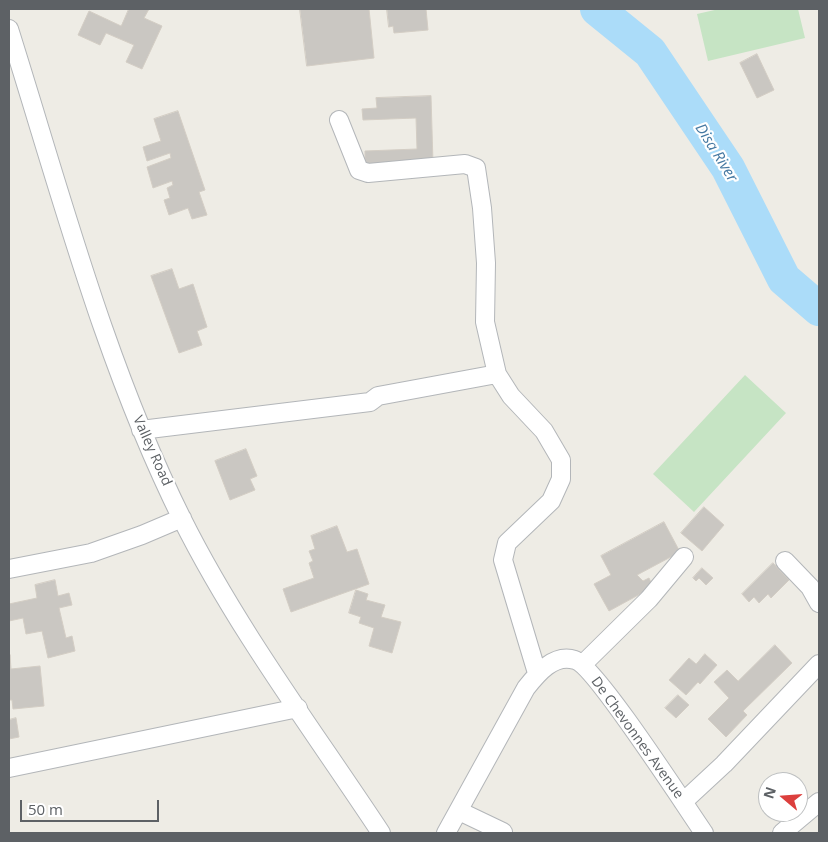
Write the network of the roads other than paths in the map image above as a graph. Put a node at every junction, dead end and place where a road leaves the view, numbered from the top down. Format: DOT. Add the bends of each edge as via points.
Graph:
graph roads {
  1 [pos="9,29"];
  2 [pos="339,120"];
  3 [pos="497,374"];
  4 [pos="141,430"];
  5 [pos="182,518"];
  6 [pos="684,557"];
  7 [pos="785,561"];
  8 [pos="9,569"];
  9 [pos="819,603"];
  10 [pos="583,664"];
  11 [pos="819,664"];
  12 [pos="537,673"];
  13 [pos="298,708"];
  14 [pos="9,768"];
  15 [pos="682,802"];
  16 [pos="819,802"];
  17 [pos="459,811"];
  18 [pos="503,832"];
  19 [pos="380,833"];
  20 [pos="446,833"];
  21 [pos="704,833"];
  22 [pos="782,833"];
  1 -- 4 [label="street, Valley Road" via="103,325"];
  2 -- 3 [label="street" via="359,170 368,173 465,164 476,168 486,263 485,322"];
  3 -- 4 [label="street" via="378,396 370,402"];
  3 -- 12 [label="street" via="511,396 544,431 561,460 561,479 551,501 507,544 503,560"];
  4 -- 5 [label="street, Valley Road"];
  5 -- 8 [label="street" via="91,553"];
  5 -- 13 [label="street, Valley Road" via="241,623"];
  6 -- 10 [label="street" via="649,600"];
  7 -- 9 [label="street"];
  10 -- 12 [label="street, De Chevonnes Avenue" via="573,659 561,660"];
  10 -- 15 [label="street, De Chevonnes Avenue" via="603,687"];
  11 -- 15 [label="street" via="731,757"];
  12 -- 17 [label="street, De Chevonnes Avenue" via="515,706"];
  13 -- 14 [label="street"];
  13 -- 19 [label="street, Valley Road"];
  15 -- 21 [label="street, De Chevonnes Avenue"];
  16 -- 22 [label="street"];
  17 -- 18 [label="street"];
  17 -- 20 [label="street, De Chevonnes Avenue"];
}
